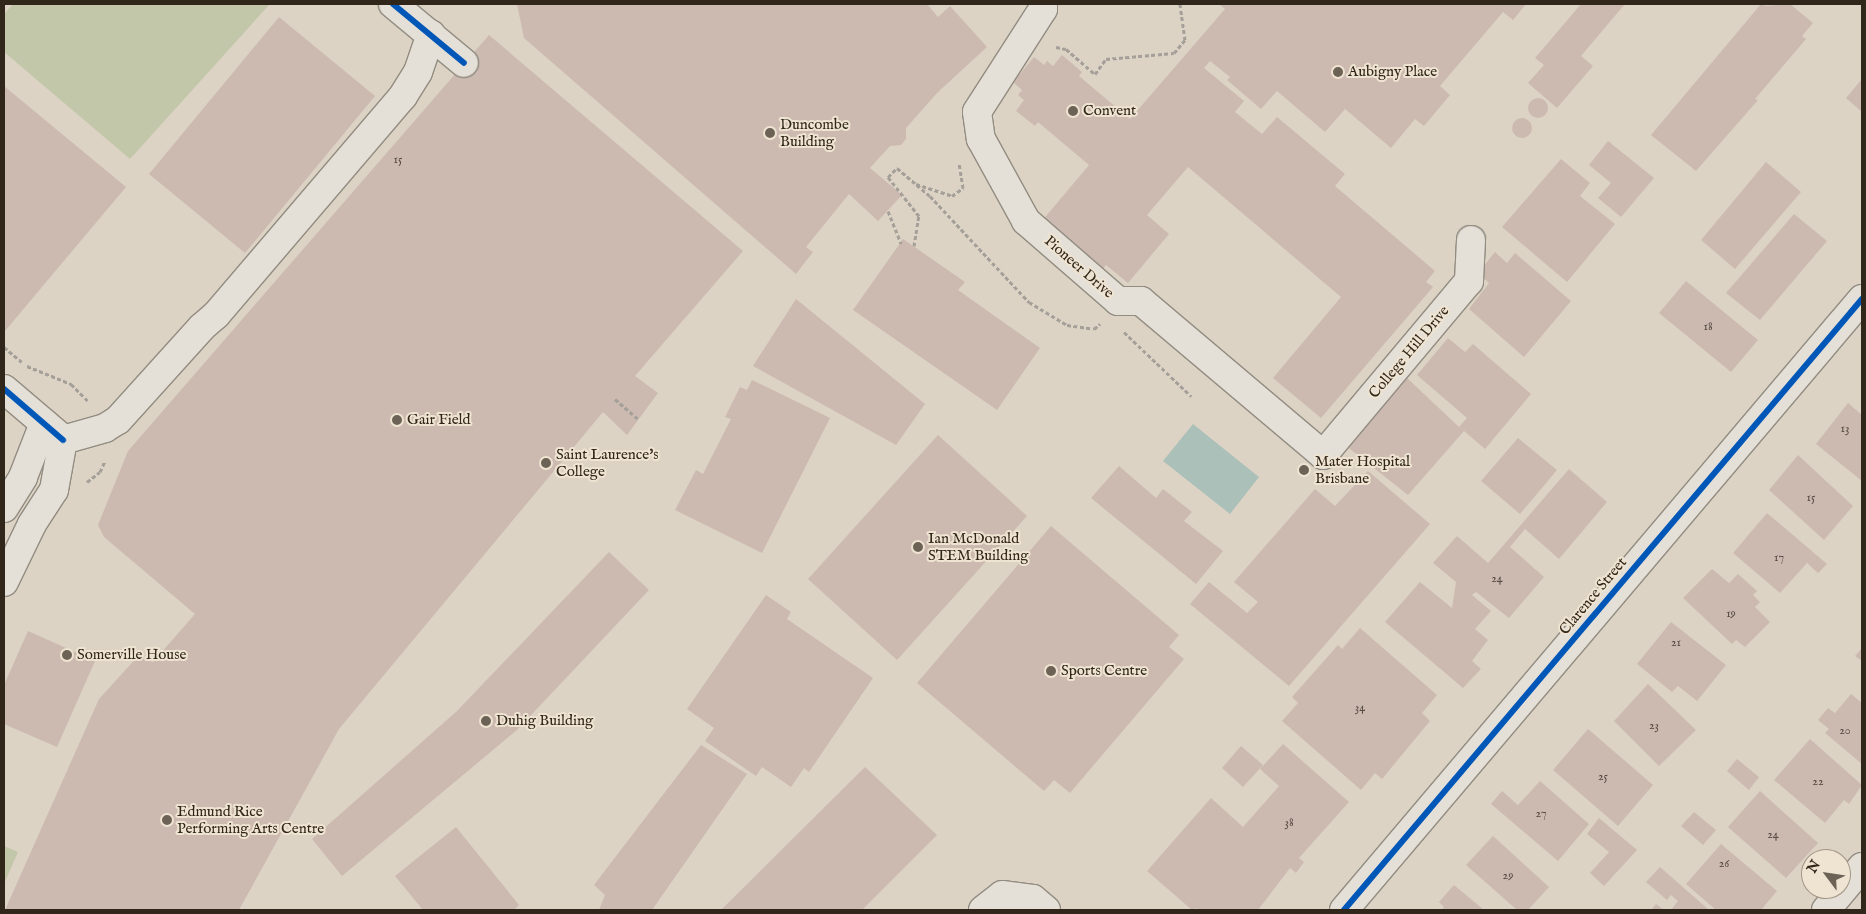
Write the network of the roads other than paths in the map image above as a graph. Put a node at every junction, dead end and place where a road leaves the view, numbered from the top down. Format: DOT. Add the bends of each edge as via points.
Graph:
graph roads {
  1 [pos="393,4"];
  2 [pos="1043,6"];
  3 [pos="431,34"];
  4 [pos="464,63"];
  5 [pos="1471,240"];
  6 [pos="1862,299"];
  7 [pos="4,389"];
  8 [pos="53,432"];
  9 [pos="1323,455"];
  10 [pos="4,508"];
  11 [pos="4,582"];
  12 [pos="1862,867"];
  13 [pos="983,910"];
  14 [pos="1046,910"];
  15 [pos="1344,910"];
  16 [pos="1826,910"];
  1 -- 3 [label="street"];
  2 -- 9 [label="street, Pioneer Drive" via="977,112 981,139 1026,221 1118,301 1141,301"];
  3 -- 4 [label="street"];
  3 -- 8 [label="street" via="418,72 403,96 216,315 202,326 118,420 105,428"];
  5 -- 9 [label="street, College Hill Drive" via="1469,281"];
  6 -- 15 [label="street, Clarence Street"];
  7 -- 8 [label="street"];
  8 -- 10 [label="street"];
  8 -- 11 [label="street" via="54,490 32,524"];
  12 -- 16 [label="street"];
  13 -- 14 [label="street" via="1002,895 1033,899"];
}
